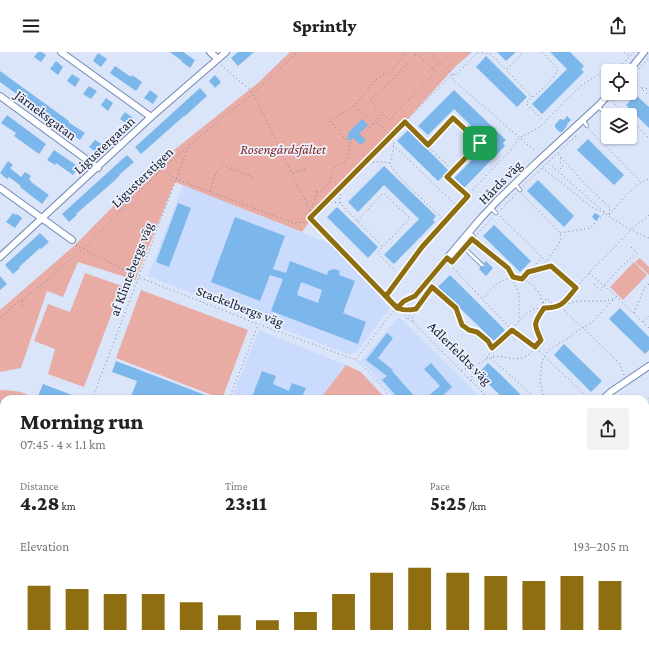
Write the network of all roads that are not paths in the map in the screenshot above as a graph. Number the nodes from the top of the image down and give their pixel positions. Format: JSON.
{"nodes":[{"id":1,"x":61,"y":52,"type":"edge"},
{"id":2,"x":210,"y":52,"type":"edge"},
{"id":3,"x":226,"y":52,"type":"edge"},
{"id":4,"x":644,"y":52,"type":"edge"},
{"id":5,"x":218,"y":59,"type":"junction"},
{"id":6,"x":635,"y":64,"type":"edge"},
{"id":7,"x":0,"y":96,"type":"edge"},
{"id":8,"x":606,"y":100,"type":"edge"},
{"id":9,"x":598,"y":106,"type":"junction"},
{"id":10,"x":601,"y":109,"type":"edge"},
{"id":11,"x":152,"y":118,"type":"junction"},
{"id":12,"x":98,"y":168,"type":"junction"},
{"id":13,"x":514,"y":184,"type":"junction"},
{"id":14,"x":0,"y":188,"type":"edge"},
{"id":15,"x":519,"y":190,"type":"road end"},
{"id":16,"x":491,"y":208,"type":"junction"},
{"id":17,"x":496,"y":213,"type":"road end"},
{"id":18,"x":43,"y":218,"type":"junction"},
{"id":19,"x":469,"y":232,"type":"junction"},
{"id":20,"x":473,"y":238,"type":"road end"},
{"id":21,"x":72,"y":240,"type":"road end"},
{"id":22,"x":459,"y":243,"type":"junction"},
{"id":23,"x":0,"y":257,"type":"edge"},
{"id":24,"x":482,"y":265,"type":"dead end"},
{"id":25,"x":426,"y":282,"type":"junction"},
{"id":26,"x":432,"y":287,"type":"road end"},
{"id":27,"x":415,"y":296,"type":"road end"},
{"id":28,"x":649,"y":366,"type":"edge"},
{"id":29,"x":607,"y":395,"type":"edge"}],
"edges":[{"from":1,"to":11,"type":"street"},
{"from":2,"to":5,"type":"street"},
{"from":3,"to":5,"type":"street","name":"Ligustergatan"},
{"from":4,"to":6,"type":"street"},
{"from":5,"to":11,"type":"street","name":"Ligustergatan"},
{"from":7,"to":12,"type":"street","name":"Järneksgatan"},
{"from":8,"to":9,"type":"street","name":"Hårds väg"},
{"from":9,"to":10,"type":"lane"},
{"from":9,"to":13,"type":"street","name":"Hårds väg"},
{"from":11,"to":12,"type":"street","name":"Ligustergatan"},
{"from":12,"to":18,"type":"street","name":"Ligustergatan"},
{"from":13,"to":15,"type":"lane"},
{"from":13,"to":16,"type":"street","name":"Hårds väg"},
{"from":14,"to":18,"type":"street"},
{"from":16,"to":17,"type":"lane"},
{"from":16,"to":19,"type":"street","name":"Hårds väg"},
{"from":18,"to":21,"type":"street"},
{"from":18,"to":23,"type":"street","name":"Ligustergatan"},
{"from":19,"to":20,"type":"lane"},
{"from":19,"to":22,"type":"street","name":"Hårds väg"},
{"from":22,"to":24,"type":"lane"},
{"from":22,"to":25,"type":"street","name":"Hårds väg"},
{"from":25,"to":26,"type":"lane"},
{"from":25,"to":27,"type":"street","name":"Hårds väg"},
{"from":28,"to":29,"type":"street"}]}
